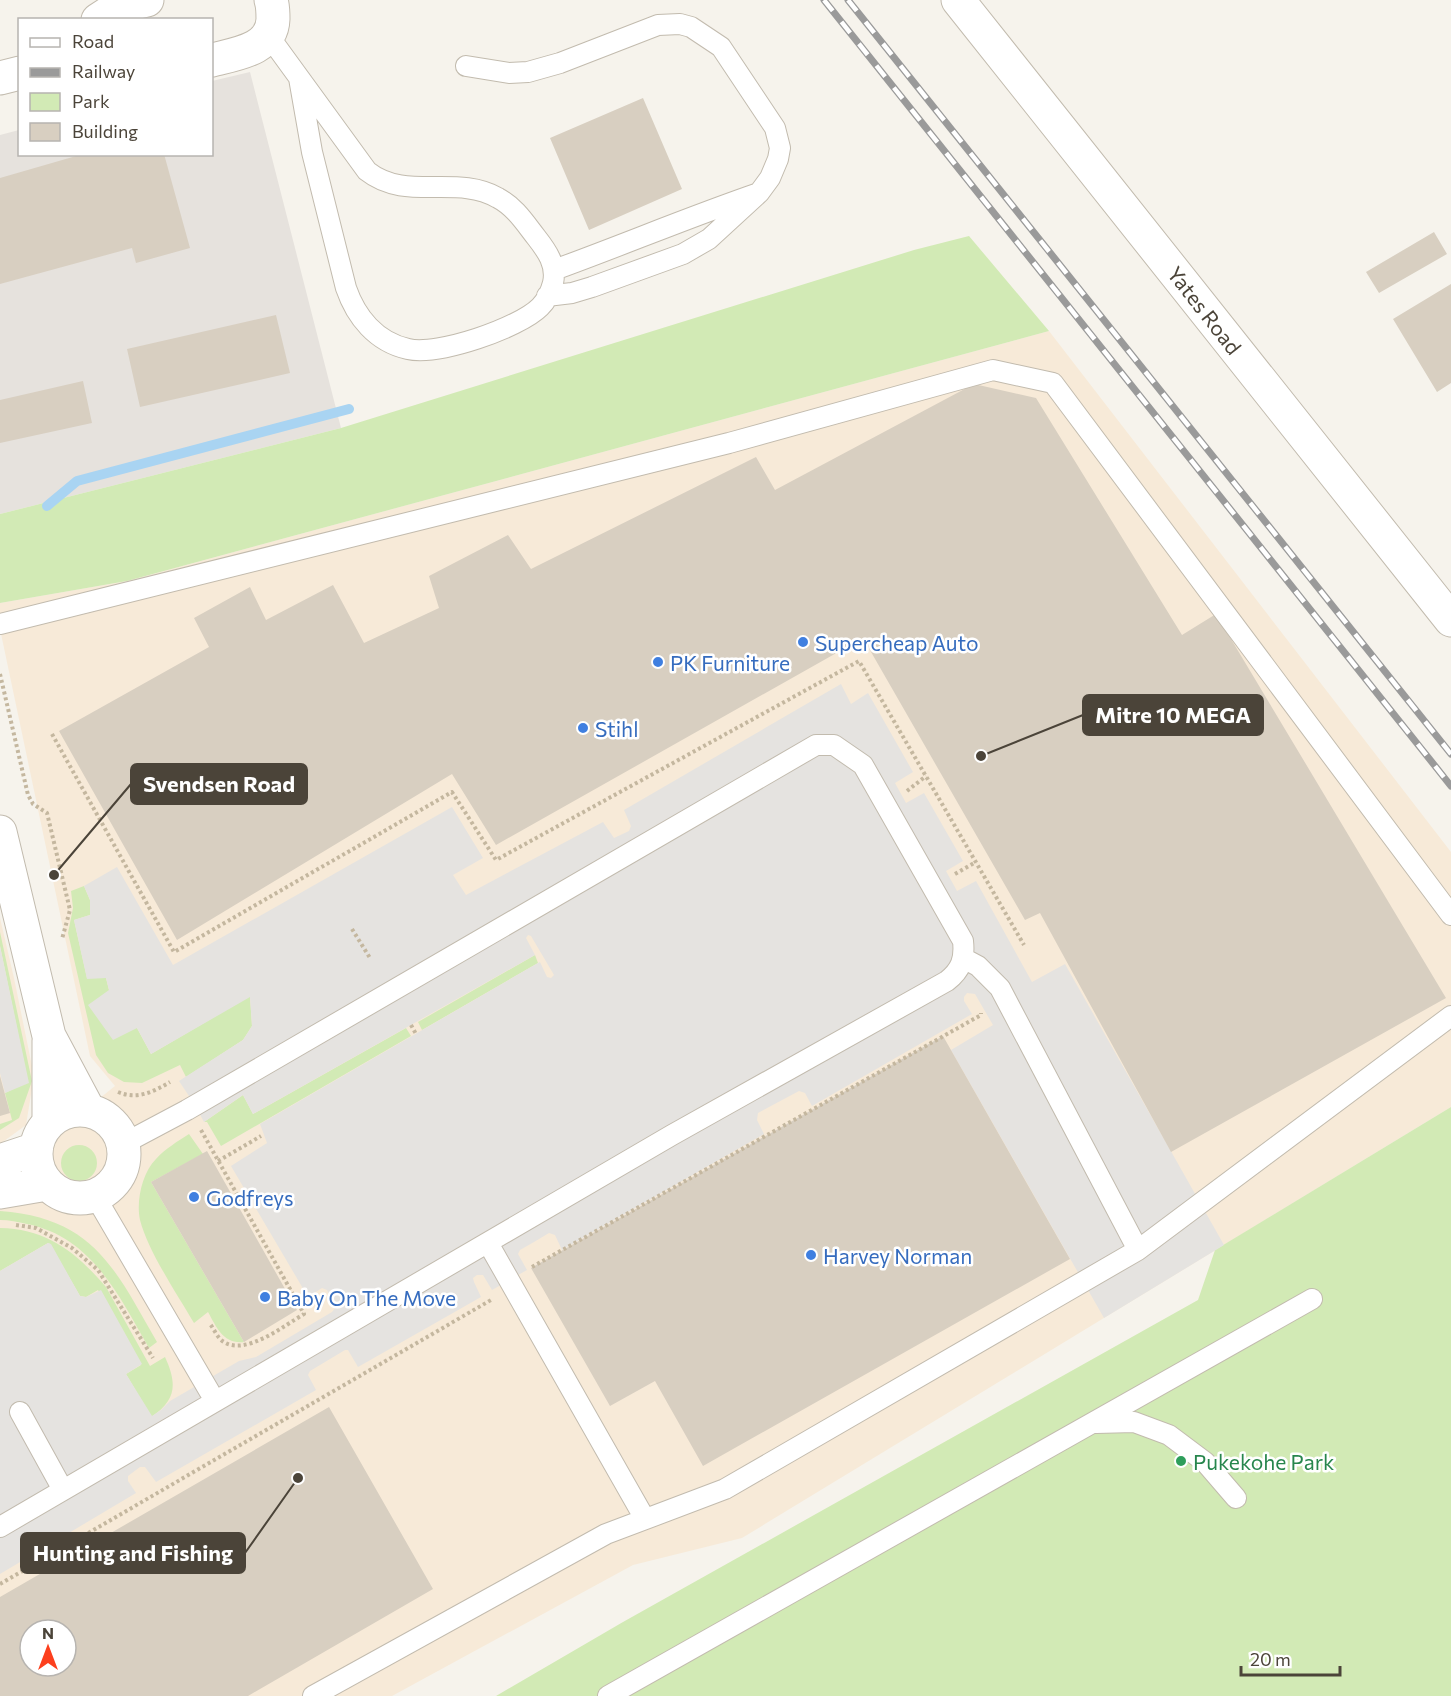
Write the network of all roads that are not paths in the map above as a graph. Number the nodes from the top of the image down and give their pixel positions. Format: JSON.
{"nodes":[{"id":1,"x":147,"y":0,"type":"edge"},
{"id":2,"x":271,"y":0,"type":"edge"},
{"id":3,"x":958,"y":0,"type":"edge"},
{"id":4,"x":101,"y":18,"type":"edge"},
{"id":5,"x":268,"y":35,"type":"junction"},
{"id":6,"x":213,"y":60,"type":"edge"},
{"id":7,"x":466,"y":66,"type":"dead end"},
{"id":8,"x":18,"y":74,"type":"edge"},
{"id":9,"x":0,"y":78,"type":"edge"},
{"id":10,"x":299,"y":78,"type":"junction"},
{"id":11,"x":759,"y":193,"type":"junction"},
{"id":12,"x":554,"y":270,"type":"junction"},
{"id":13,"x":548,"y":296,"type":"junction"},
{"id":14,"x":1451,"y":620,"type":"edge"},
{"id":15,"x":0,"y":624,"type":"edge"},
{"id":16,"x":0,"y":832,"type":"edge"},
{"id":17,"x":1451,"y":915,"type":"edge"},
{"id":18,"x":963,"y":958,"type":"junction"},
{"id":19,"x":1451,"y":1016,"type":"edge"},
{"id":20,"x":49,"y":1036,"type":"junction"},
{"id":21,"x":100,"y":1100,"type":"junction"},
{"id":22,"x":43,"y":1136,"type":"junction"},
{"id":23,"x":123,"y":1144,"type":"junction"},
{"id":24,"x":0,"y":1161,"type":"edge"},
{"id":25,"x":47,"y":1184,"type":"junction"},
{"id":26,"x":0,"y":1192,"type":"edge"},
{"id":27,"x":95,"y":1196,"type":"junction"},
{"id":28,"x":488,"y":1243,"type":"junction"},
{"id":29,"x":1138,"y":1250,"type":"junction"},
{"id":30,"x":1312,"y":1299,"type":"dead end"},
{"id":31,"x":215,"y":1401,"type":"junction"},
{"id":32,"x":20,"y":1412,"type":"dead end"},
{"id":33,"x":1093,"y":1423,"type":"junction"},
{"id":34,"x":63,"y":1490,"type":"junction"},
{"id":35,"x":1236,"y":1498,"type":"dead end"},
{"id":36,"x":645,"y":1519,"type":"junction"},
{"id":37,"x":0,"y":1527,"type":"edge"},
{"id":38,"x":313,"y":1696,"type":"edge"},
{"id":39,"x":609,"y":1696,"type":"edge"}],
"edges":[{"from":1,"to":4,"type":"street"},
{"from":2,"to":5,"type":"street"},
{"from":3,"to":14,"type":"street","name":"Yates Road"},
{"from":5,"to":6,"type":"street"},
{"from":5,"to":10,"type":"lane"},
{"from":7,"to":11,"type":"lane"},
{"from":8,"to":9,"type":"street"},
{"from":10,"to":12,"type":"lane"},
{"from":10,"to":13,"type":"lane"},
{"from":11,"to":12,"type":"lane"},
{"from":11,"to":13,"type":"lane"},
{"from":12,"to":13,"type":"lane"},
{"from":15,"to":17,"type":"lane"},
{"from":16,"to":20,"type":"street"},
{"from":18,"to":23,"type":"lane"},
{"from":18,"to":28,"type":"lane"},
{"from":18,"to":29,"type":"lane"},
{"from":19,"to":29,"type":"lane"},
{"from":20,"to":21,"type":"street"},
{"from":20,"to":22,"type":"street"},
{"from":21,"to":22,"type":"street"},
{"from":21,"to":23,"type":"street"},
{"from":22,"to":24,"type":"street"},
{"from":22,"to":25,"type":"street"},
{"from":23,"to":27,"type":"street"},
{"from":25,"to":26,"type":"street"},
{"from":25,"to":27,"type":"street"},
{"from":27,"to":31,"type":"lane"},
{"from":28,"to":31,"type":"lane"},
{"from":28,"to":36,"type":"lane"},
{"from":29,"to":36,"type":"lane"},
{"from":30,"to":33,"type":"lane"},
{"from":31,"to":34,"type":"lane"},
{"from":32,"to":34,"type":"lane"},
{"from":33,"to":35,"type":"lane"},
{"from":33,"to":39,"type":"lane"},
{"from":34,"to":37,"type":"lane"},
{"from":36,"to":38,"type":"lane"}]}
